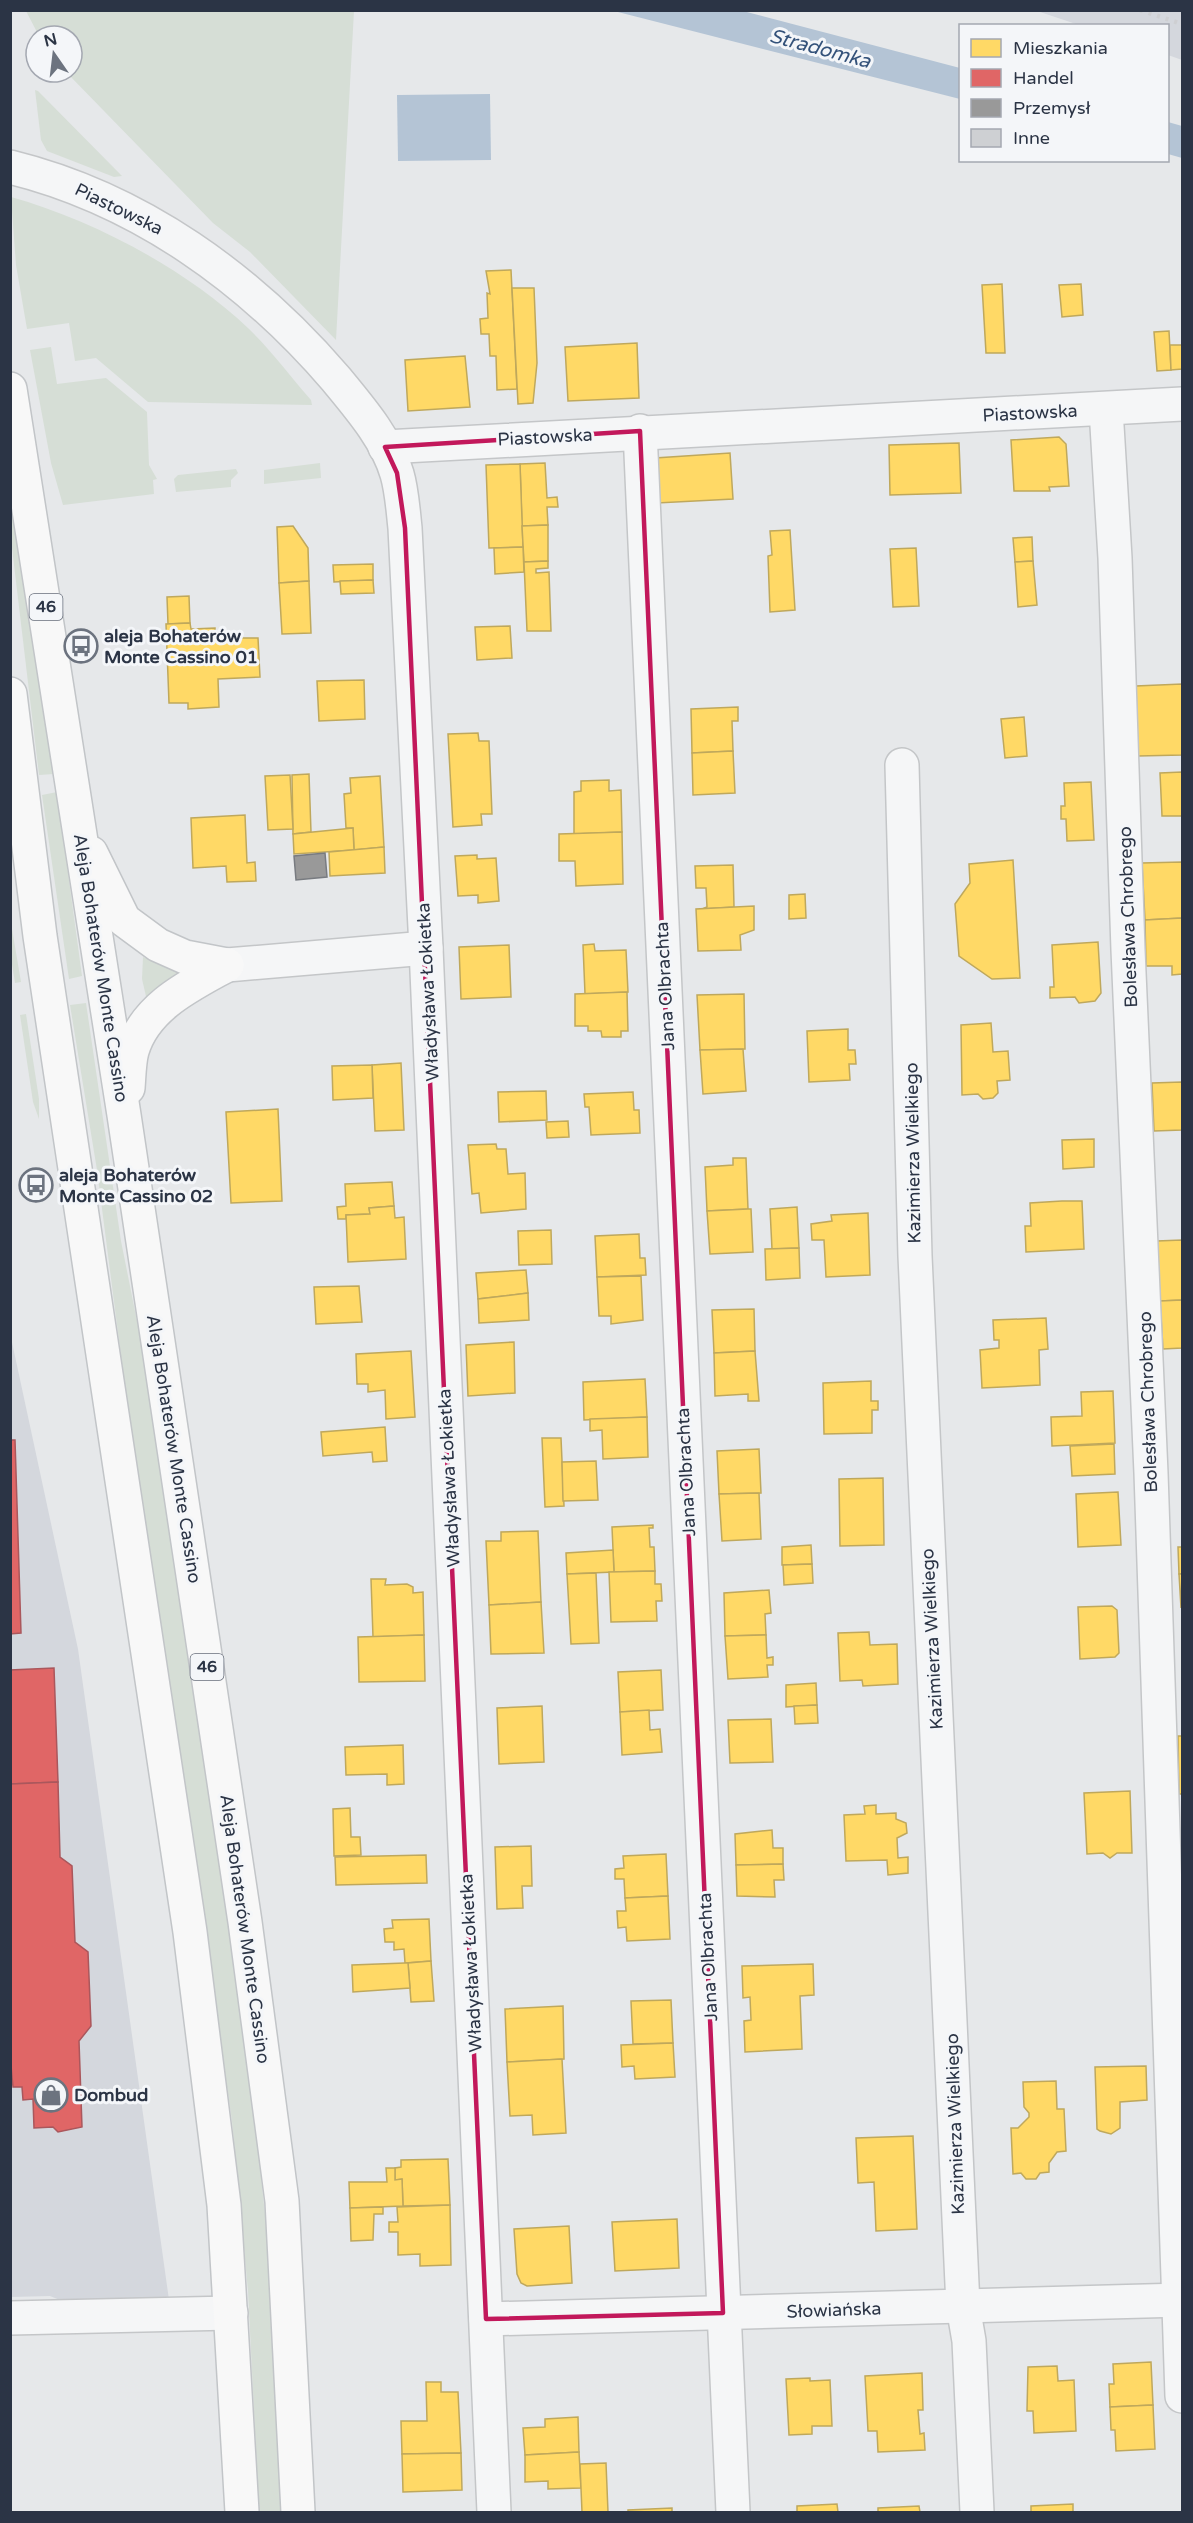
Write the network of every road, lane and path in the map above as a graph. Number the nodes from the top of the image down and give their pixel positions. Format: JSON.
{"nodes":[{"id":1,"x":10,"y":167,"type":"edge"},
{"id":2,"x":10,"y":389,"type":"edge"},
{"id":3,"x":1182,"y":404,"type":"edge"},
{"id":4,"x":1106,"y":409,"type":"junction"},
{"id":5,"x":640,"y":431,"type":"junction"},
{"id":6,"x":385,"y":447,"type":"junction"},
{"id":7,"x":10,"y":694,"type":"edge"},
{"id":8,"x":902,"y":765,"type":"dead end"},
{"id":9,"x":77,"y":825,"type":"junction"},
{"id":10,"x":10,"y":879,"type":"edge"},
{"id":11,"x":40,"y":936,"type":"junction"},
{"id":12,"x":426,"y":948,"type":"junction"},
{"id":13,"x":227,"y":965,"type":"junction"},
{"id":14,"x":124,"y":1115,"type":"junction"},
{"id":15,"x":1180,"y":2300,"type":"edge"},
{"id":16,"x":963,"y":2306,"type":"junction"},
{"id":17,"x":231,"y":2313,"type":"junction"},
{"id":18,"x":723,"y":2313,"type":"junction"},
{"id":19,"x":10,"y":2318,"type":"edge"},
{"id":20,"x":486,"y":2319,"type":"junction"},
{"id":21,"x":1182,"y":2396,"type":"edge"},
{"id":22,"x":242,"y":2512,"type":"edge"},
{"id":23,"x":298,"y":2512,"type":"edge"},
{"id":24,"x":494,"y":2512,"type":"edge"},
{"id":25,"x":733,"y":2512,"type":"edge"},
{"id":26,"x":977,"y":2512,"type":"edge"}],
"edges":[{"from":1,"to":6,"type":"street","name":"Piastowska"},
{"from":2,"to":9,"type":"main road","name":"Aleja Bohaterów Monte Cassino","number":"46"},
{"from":3,"to":4,"type":"street","name":"Piastowska"},
{"from":4,"to":5,"type":"street","name":"Piastowska"},
{"from":4,"to":15,"type":"street","name":"Bolesława Chrobrego"},
{"from":5,"to":6,"type":"street","name":"Piastowska"},
{"from":5,"to":18,"type":"street","name":"Jana Olbrachta"},
{"from":6,"to":12,"type":"street","name":"Władysława Łokietka"},
{"from":7,"to":11,"type":"main road"},
{"from":8,"to":16,"type":"street","name":"Kazimierza Wielkiego"},
{"from":9,"to":13,"type":"main road"},
{"from":9,"to":14,"type":"main road","name":"Aleja Bohaterów Monte Cassino","number":"46"},
{"from":10,"to":11,"type":"main road"},
{"from":11,"to":17,"type":"main road"},
{"from":12,"to":13,"type":"street"},
{"from":12,"to":20,"type":"street","name":"Władysława Łokietka"},
{"from":13,"to":14,"type":"main road"},
{"from":14,"to":23,"type":"main road","name":"Aleja Bohaterów Monte Cassino","number":"46"},
{"from":15,"to":16,"type":"street","name":"Słowiańska"},
{"from":15,"to":21,"type":"street","name":"Bolesława Chrobrego"},
{"from":16,"to":18,"type":"street","name":"Słowiańska"},
{"from":16,"to":26,"type":"street","name":"Kazimierza Wielkiego"},
{"from":17,"to":19,"type":"street"},
{"from":17,"to":22,"type":"main road"},
{"from":18,"to":20,"type":"street","name":"Słowiańska"},
{"from":18,"to":25,"type":"street","name":"Jana Olbrachta"},
{"from":20,"to":24,"type":"street","name":"Władysława Łokietka"}]}
